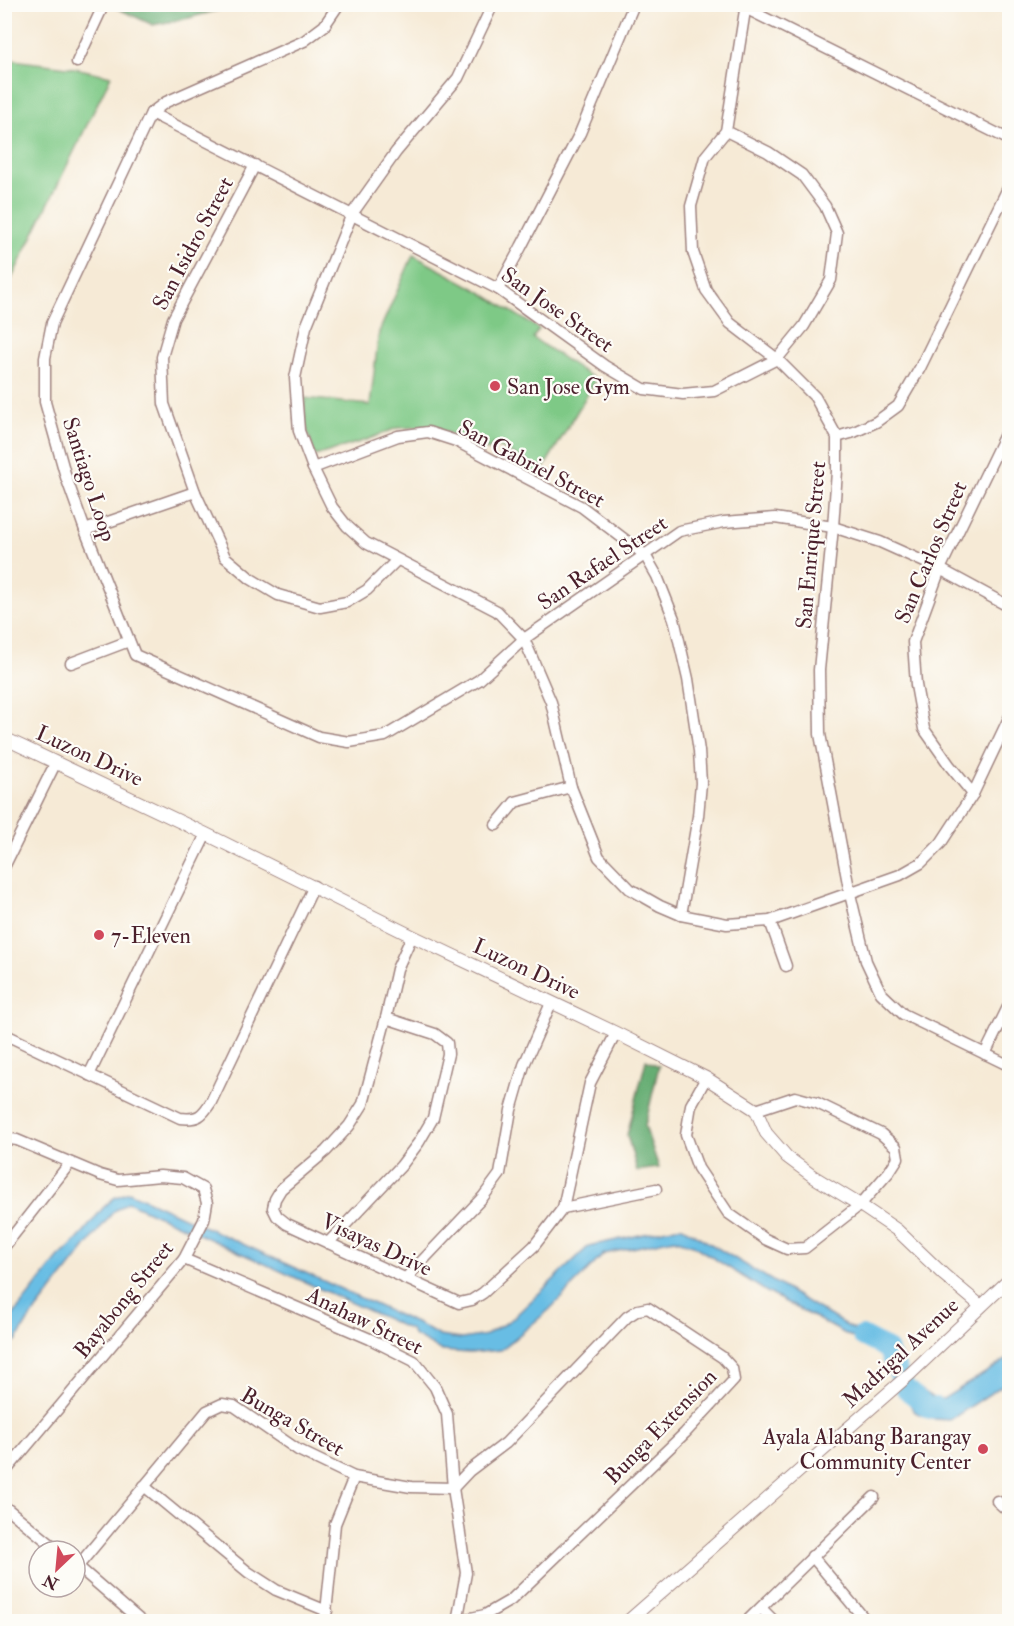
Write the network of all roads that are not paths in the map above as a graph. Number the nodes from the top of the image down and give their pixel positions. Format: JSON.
{"nodes":[{"id":1,"x":5,"y":4,"type":"edge"},
{"id":2,"x":104,"y":4,"type":"edge"},
{"id":3,"x":339,"y":4,"type":"edge"},
{"id":4,"x":494,"y":4,"type":"edge"},
{"id":5,"x":634,"y":4,"type":"edge"},
{"id":6,"x":743,"y":5,"type":"edge"},
{"id":7,"x":4,"y":13,"type":"edge"},
{"id":8,"x":77,"y":62,"type":"dead end"},
{"id":9,"x":151,"y":113,"type":"junction"},
{"id":10,"x":726,"y":131,"type":"junction"},
{"id":11,"x":1010,"y":140,"type":"edge"},
{"id":12,"x":255,"y":165,"type":"junction"},
{"id":13,"x":1010,"y":184,"type":"edge"},
{"id":14,"x":352,"y":214,"type":"junction"},
{"id":15,"x":498,"y":289,"type":"junction"},
{"id":16,"x":777,"y":359,"type":"junction"},
{"id":17,"x":1010,"y":424,"type":"edge"},
{"id":18,"x":837,"y":437,"type":"junction"},
{"id":19,"x":313,"y":468,"type":"junction"},
{"id":20,"x":195,"y":492,"type":"junction"},
{"id":21,"x":833,"y":527,"type":"junction"},
{"id":22,"x":85,"y":530,"type":"junction"},
{"id":23,"x":645,"y":555,"type":"junction"},
{"id":24,"x":397,"y":560,"type":"junction"},
{"id":25,"x":940,"y":569,"type":"junction"},
{"id":26,"x":1010,"y":607,"type":"edge"},
{"id":27,"x":524,"y":639,"type":"junction"},
{"id":28,"x":129,"y":641,"type":"junction"},
{"id":29,"x":71,"y":663,"type":"dead end"},
{"id":30,"x":1010,"y":716,"type":"edge"},
{"id":31,"x":4,"y":738,"type":"edge"},
{"id":32,"x":56,"y":762,"type":"junction"},
{"id":33,"x":571,"y":787,"type":"junction"},
{"id":34,"x":973,"y":794,"type":"junction"},
{"id":35,"x":496,"y":825,"type":"dead end"},
{"id":36,"x":206,"y":834,"type":"junction"},
{"id":37,"x":4,"y":867,"type":"edge"},
{"id":38,"x":314,"y":886,"type":"junction"},
{"id":39,"x":850,"y":894,"type":"junction"},
{"id":40,"x":681,"y":915,"type":"junction"},
{"id":41,"x":770,"y":921,"type":"junction"},
{"id":42,"x":412,"y":936,"type":"junction"},
{"id":43,"x":786,"y":966,"type":"dead end"},
{"id":44,"x":551,"y":1003,"type":"junction"},
{"id":45,"x":1010,"y":1003,"type":"edge"},
{"id":46,"x":386,"y":1018,"type":"junction"},
{"id":47,"x":616,"y":1033,"type":"junction"},
{"id":48,"x":4,"y":1034,"type":"edge"},
{"id":49,"x":985,"y":1054,"type":"junction"},
{"id":50,"x":1010,"y":1066,"type":"edge"},
{"id":51,"x":88,"y":1075,"type":"junction"},
{"id":52,"x":705,"y":1078,"type":"junction"},
{"id":53,"x":756,"y":1110,"type":"junction"},
{"id":54,"x":4,"y":1138,"type":"edge"},
{"id":55,"x":70,"y":1163,"type":"junction"},
{"id":56,"x":656,"y":1189,"type":"dead end"},
{"id":57,"x":860,"y":1205,"type":"junction"},
{"id":58,"x":563,"y":1208,"type":"junction"},
{"id":59,"x":328,"y":1243,"type":"junction"},
{"id":60,"x":4,"y":1247,"type":"edge"},
{"id":61,"x":184,"y":1259,"type":"junction"},
{"id":62,"x":405,"y":1279,"type":"junction"},
{"id":63,"x":1010,"y":1279,"type":"edge"},
{"id":64,"x":981,"y":1306,"type":"junction"},
{"id":65,"x":4,"y":1473,"type":"edge"},
{"id":66,"x":354,"y":1477,"type":"junction"},
{"id":67,"x":144,"y":1486,"type":"junction"},
{"id":68,"x":453,"y":1488,"type":"junction"},
{"id":69,"x":874,"y":1497,"type":"dead end"},
{"id":70,"x":997,"y":1501,"type":"dead end"},
{"id":71,"x":4,"y":1506,"type":"edge"},
{"id":72,"x":1010,"y":1513,"type":"edge"},
{"id":73,"x":44,"y":1539,"type":"edge"},
{"id":74,"x":87,"y":1552,"type":"edge"},
{"id":75,"x":812,"y":1556,"type":"junction"},
{"id":76,"x":87,"y":1574,"type":"edge"},
{"id":77,"x":761,"y":1608,"type":"junction"},
{"id":78,"x":326,"y":1616,"type":"edge"},
{"id":79,"x":457,"y":1621,"type":"edge"},
{"id":80,"x":142,"y":1622,"type":"edge"},
{"id":81,"x":627,"y":1622,"type":"edge"},
{"id":82,"x":746,"y":1622,"type":"edge"},
{"id":83,"x":775,"y":1622,"type":"edge"},
{"id":84,"x":867,"y":1622,"type":"edge"}],
"edges":[{"from":1,"to":7,"type":"street"},
{"from":2,"to":8,"type":"street"},
{"from":3,"to":9,"type":"street"},
{"from":4,"to":14,"type":"street"},
{"from":5,"to":15,"type":"street"},
{"from":6,"to":10,"type":"street"},
{"from":6,"to":11,"type":"street"},
{"from":9,"to":12,"type":"street","name":"San Jose Street"},
{"from":9,"to":22,"type":"street","name":"Santiago Loop"},
{"from":10,"to":16,"type":"street","name":"San Enrique Street"},
{"from":10,"to":16,"type":"street","name":"San Jose Street"},
{"from":12,"to":14,"type":"street","name":"San Jose Street"},
{"from":12,"to":20,"type":"street","name":"San Isidro Street"},
{"from":13,"to":18,"type":"street"},
{"from":14,"to":15,"type":"street","name":"San Jose Street"},
{"from":14,"to":19,"type":"street"},
{"from":15,"to":16,"type":"street","name":"San Jose Street"},
{"from":16,"to":18,"type":"street","name":"San Enrique Street"},
{"from":17,"to":25,"type":"street","name":"San Carlos Street"},
{"from":18,"to":21,"type":"street","name":"San Enrique Street"},
{"from":19,"to":23,"type":"street","name":"San Gabriel Street"},
{"from":19,"to":24,"type":"street"},
{"from":20,"to":22,"type":"street"},
{"from":20,"to":24,"type":"street","name":"San Isidro Street"},
{"from":21,"to":23,"type":"street","name":"San Rafael Street"},
{"from":21,"to":25,"type":"street","name":"San Rafael Street"},
{"from":21,"to":39,"type":"street","name":"San Enrique Street"},
{"from":22,"to":28,"type":"street","name":"Santiago Loop"},
{"from":23,"to":27,"type":"street","name":"San Rafael Street"},
{"from":23,"to":40,"type":"street","name":"San Gabriel Street"},
{"from":24,"to":27,"type":"street"},
{"from":25,"to":26,"type":"street","name":"San Rafael Street"},
{"from":25,"to":34,"type":"street","name":"San Carlos Street"},
{"from":27,"to":28,"type":"street","name":"Santiago Loop"},
{"from":27,"to":33,"type":"street"},
{"from":28,"to":29,"type":"street"},
{"from":30,"to":34,"type":"street"},
{"from":31,"to":32,"type":"street","name":"Luzon Drive"},
{"from":32,"to":36,"type":"street","name":"Luzon Drive"},
{"from":32,"to":37,"type":"street"},
{"from":33,"to":35,"type":"street"},
{"from":33,"to":40,"type":"street"},
{"from":34,"to":39,"type":"street"},
{"from":36,"to":38,"type":"street","name":"Luzon Drive"},
{"from":36,"to":51,"type":"street"},
{"from":38,"to":42,"type":"street","name":"Luzon Drive"},
{"from":38,"to":51,"type":"street"},
{"from":39,"to":41,"type":"street"},
{"from":39,"to":49,"type":"street","name":"San Enrique Street"},
{"from":40,"to":41,"type":"street"},
{"from":41,"to":43,"type":"street"},
{"from":42,"to":44,"type":"street","name":"Luzon Drive"},
{"from":42,"to":46,"type":"street","name":"Visayas Drive"},
{"from":44,"to":47,"type":"street","name":"Luzon Drive"},
{"from":44,"to":62,"type":"street"},
{"from":45,"to":49,"type":"street"},
{"from":46,"to":59,"type":"street","name":"Visayas Drive"},
{"from":46,"to":59,"type":"street"},
{"from":47,"to":52,"type":"street","name":"Luzon Drive"},
{"from":47,"to":58,"type":"street","name":"Visayas Drive"},
{"from":48,"to":51,"type":"street"},
{"from":49,"to":50,"type":"street","name":"San Enrique Street"},
{"from":52,"to":53,"type":"street","name":"Luzon Drive"},
{"from":52,"to":57,"type":"street"},
{"from":53,"to":57,"type":"street"},
{"from":53,"to":57,"type":"street"},
{"from":54,"to":55,"type":"street","name":"Bayabong Street"},
{"from":55,"to":60,"type":"street"},
{"from":55,"to":61,"type":"street","name":"Bayabong Street"},
{"from":56,"to":58,"type":"street"},
{"from":57,"to":64,"type":"street"},
{"from":58,"to":62,"type":"street","name":"Visayas Drive"},
{"from":59,"to":62,"type":"street","name":"Visayas Drive"},
{"from":61,"to":65,"type":"street","name":"Bayabong Street"},
{"from":61,"to":68,"type":"street","name":"Anahaw Street"},
{"from":63,"to":64,"type":"street","name":"Madrigal Avenue"},
{"from":64,"to":81,"type":"street","name":"Madrigal Avenue"},
{"from":66,"to":67,"type":"street","name":"Bunga Street"},
{"from":66,"to":68,"type":"street","name":"Bunga Street"},
{"from":66,"to":78,"type":"street"},
{"from":67,"to":74,"type":"street","name":"Bunga Street"},
{"from":67,"to":78,"type":"street"},
{"from":68,"to":79,"type":"street","name":"Anahaw Street"},
{"from":68,"to":79,"type":"street","name":"Bunga Extension"},
{"from":69,"to":75,"type":"street"},
{"from":70,"to":72,"type":"street"},
{"from":71,"to":73,"type":"street"},
{"from":75,"to":77,"type":"street"},
{"from":75,"to":84,"type":"street"},
{"from":76,"to":80,"type":"street"},
{"from":77,"to":82,"type":"street"},
{"from":77,"to":83,"type":"street"}]}
